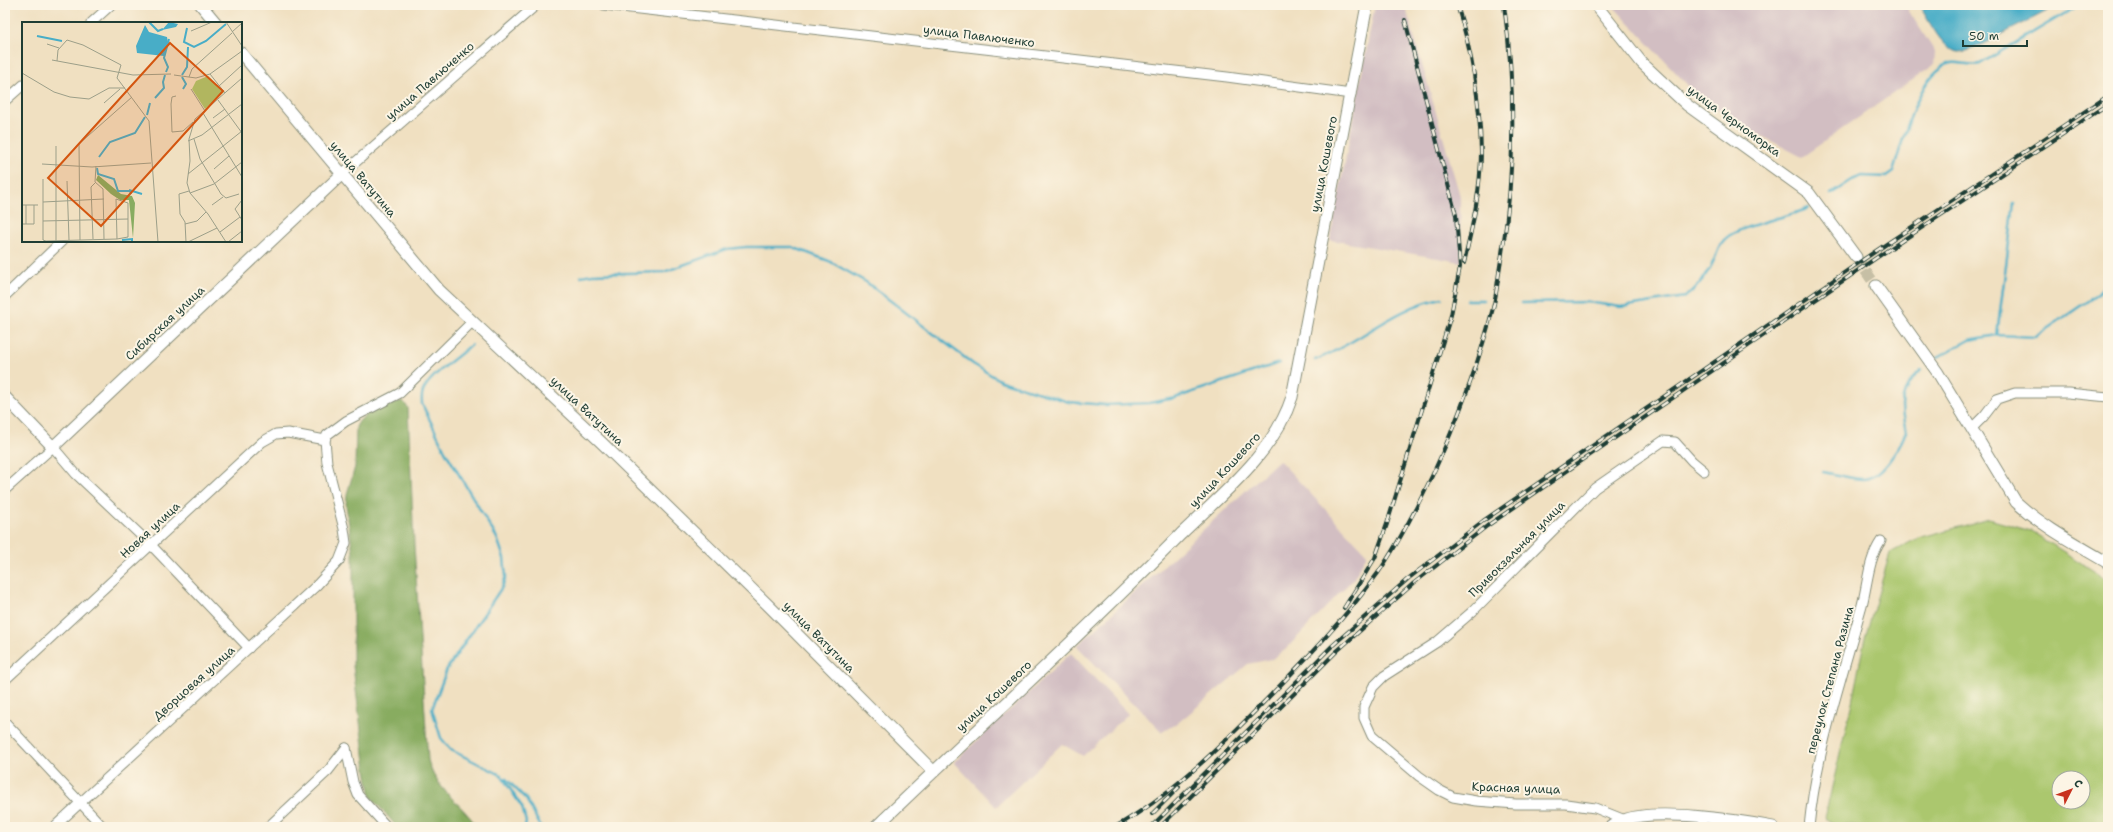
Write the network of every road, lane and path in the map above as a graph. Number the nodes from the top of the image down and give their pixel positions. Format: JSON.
{"nodes":[{"id":1,"x":111,"y":5,"type":"edge"},
{"id":2,"x":202,"y":5,"type":"edge"},
{"id":3,"x":604,"y":5,"type":"edge"},
{"id":4,"x":1367,"y":5,"type":"edge"},
{"id":5,"x":1596,"y":5,"type":"edge"},
{"id":6,"x":534,"y":6,"type":"edge"},
{"id":7,"x":92,"y":22,"type":"edge"},
{"id":8,"x":215,"y":22,"type":"edge"},
{"id":9,"x":242,"y":53,"type":"edge"},
{"id":10,"x":22,"y":86,"type":"edge"},
{"id":11,"x":1351,"y":94,"type":"junction"},
{"id":12,"x":5,"y":101,"type":"edge"},
{"id":13,"x":342,"y":174,"type":"junction"},
{"id":14,"x":61,"y":242,"type":"edge"},
{"id":15,"x":1856,"y":257,"type":"tunnel mouth"},
{"id":16,"x":1876,"y":286,"type":"tunnel mouth"},
{"id":17,"x":5,"y":296,"type":"edge"},
{"id":18,"x":473,"y":321,"type":"junction"},
{"id":19,"x":5,"y":397,"type":"edge"},
{"id":20,"x":2108,"y":397,"type":"edge"},
{"id":21,"x":1972,"y":428,"type":"junction"},
{"id":22,"x":325,"y":440,"type":"junction"},
{"id":23,"x":53,"y":447,"type":"junction"},
{"id":24,"x":1704,"y":471,"type":"dead end"},
{"id":25,"x":5,"y":490,"type":"edge"},
{"id":26,"x":1881,"y":541,"type":"dead end"},
{"id":27,"x":151,"y":545,"type":"junction"},
{"id":28,"x":2108,"y":563,"type":"edge"},
{"id":29,"x":249,"y":648,"type":"junction"},
{"id":30,"x":5,"y":680,"type":"edge"},
{"id":31,"x":1364,"y":718,"type":"joint"},
{"id":32,"x":5,"y":722,"type":"edge"},
{"id":33,"x":933,"y":771,"type":"junction"},
{"id":34,"x":80,"y":803,"type":"junction"},
{"id":35,"x":1625,"y":820,"type":"junction"},
{"id":36,"x":54,"y":827,"type":"edge"},
{"id":37,"x":103,"y":827,"type":"edge"},
{"id":38,"x":268,"y":827,"type":"edge"},
{"id":39,"x":387,"y":827,"type":"edge"},
{"id":40,"x":876,"y":827,"type":"edge"},
{"id":41,"x":1610,"y":827,"type":"edge"},
{"id":42,"x":1770,"y":827,"type":"edge"},
{"id":43,"x":1809,"y":827,"type":"edge"}],
"edges":[{"from":1,"to":7,"type":"street"},
{"from":2,"to":8,"type":"street"},
{"from":3,"to":11,"type":"street","name":"улица Павлюченко"},
{"from":4,"to":11,"type":"street","name":"улица Кошевого"},
{"from":5,"to":15,"type":"street","name":"улица Черноморка"},
{"from":6,"to":13,"type":"street","name":"улица Павлюченко"},
{"from":9,"to":13,"type":"street","name":"улица Ватутина"},
{"from":10,"to":12,"type":"street"},
{"from":11,"to":33,"type":"street","name":"улица Кошевого"},
{"from":13,"to":18,"type":"street","name":"улица Ватутина"},
{"from":13,"to":23,"type":"street","name":"Сибирская улица"},
{"from":14,"to":17,"type":"street"},
{"from":16,"to":21,"type":"street"},
{"from":18,"to":22,"type":"street"},
{"from":18,"to":33,"type":"street","name":"улица Ватутина"},
{"from":19,"to":23,"type":"street"},
{"from":20,"to":21,"type":"street"},
{"from":21,"to":28,"type":"street"},
{"from":22,"to":27,"type":"street","name":"Новая улица"},
{"from":22,"to":29,"type":"street","name":"Дворцовая улица"},
{"from":23,"to":25,"type":"street","name":"Сибирская улица"},
{"from":23,"to":27,"type":"street"},
{"from":24,"to":31,"type":"street","name":"Привокзальная улица"},
{"from":26,"to":43,"type":"street","name":"переулок Степана Разина"},
{"from":27,"to":29,"type":"street"},
{"from":27,"to":30,"type":"street","name":"Новая улица"},
{"from":29,"to":34,"type":"street","name":"Дворцовая улица"},
{"from":31,"to":35,"type":"street","name":"Красная улица"},
{"from":32,"to":34,"type":"street"},
{"from":33,"to":40,"type":"street","name":"улица Кошевого"},
{"from":34,"to":36,"type":"street","name":"Дворцовая улица"},
{"from":34,"to":37,"type":"street"},
{"from":35,"to":41,"type":"street","name":"Красная улица"},
{"from":35,"to":42,"type":"street","name":"Красная улица"},
{"from":38,"to":39,"type":"street"}]}
